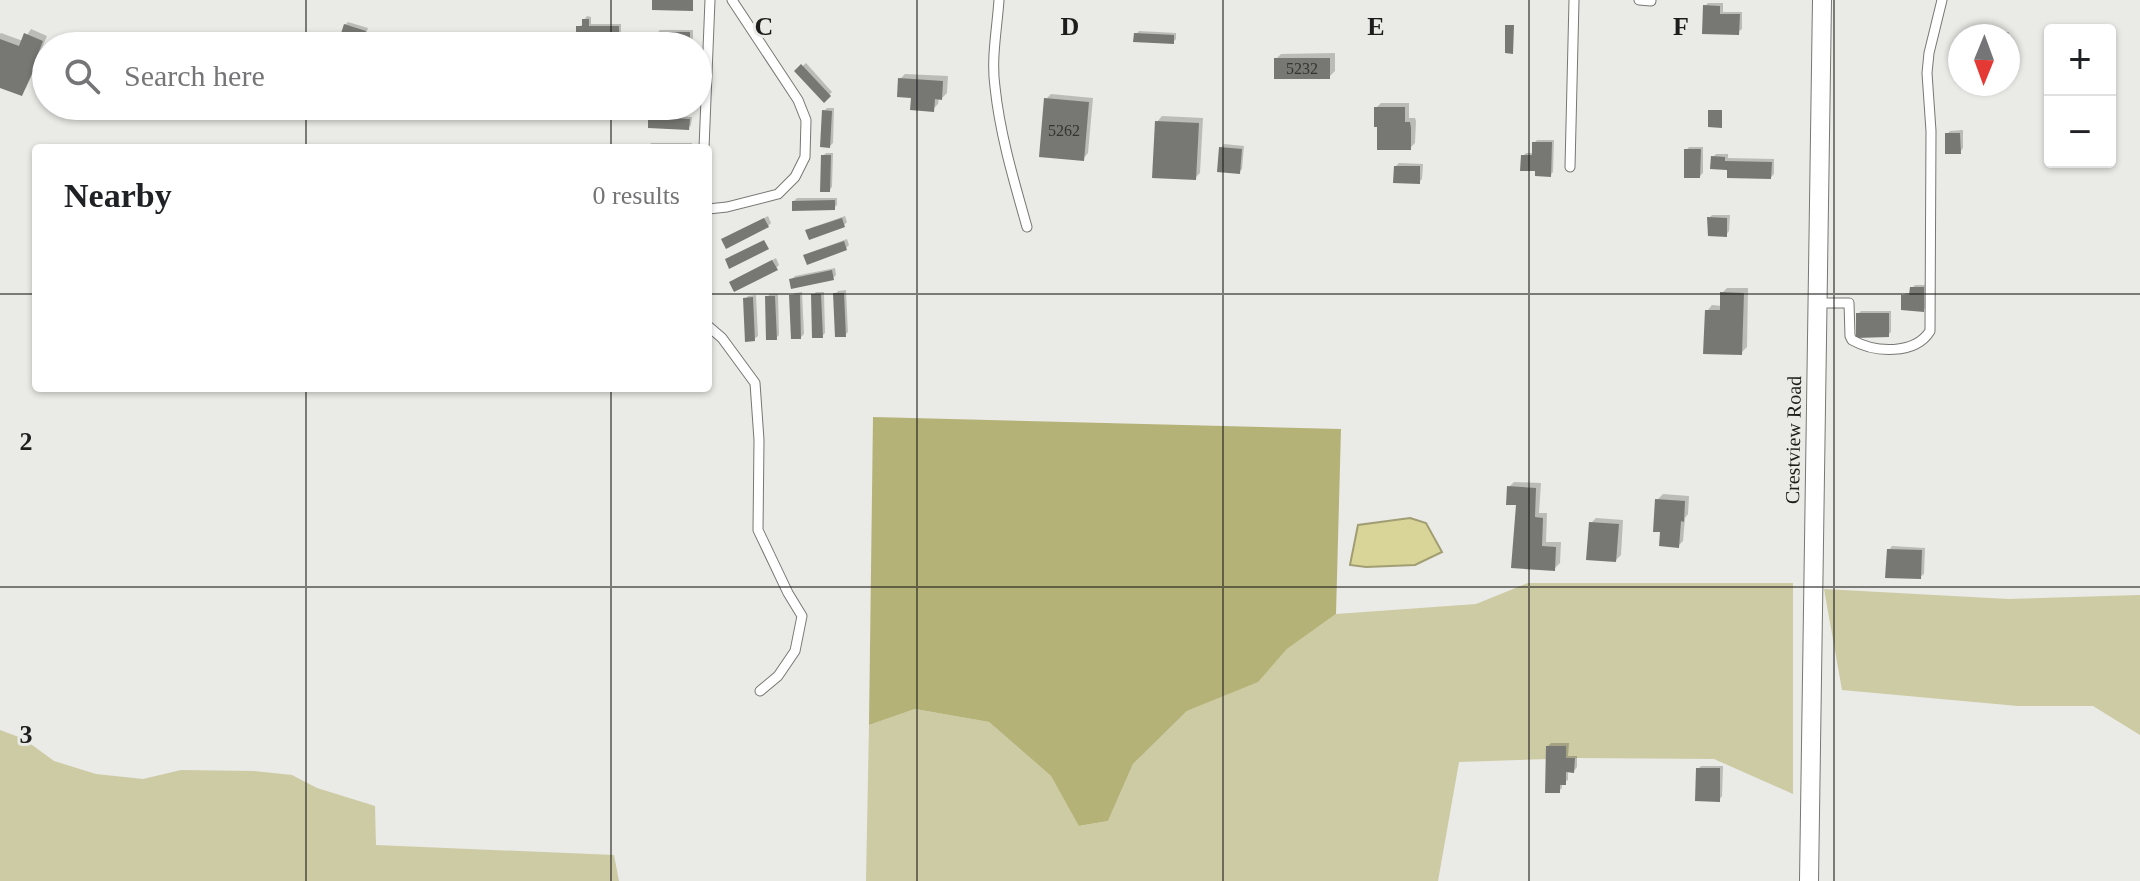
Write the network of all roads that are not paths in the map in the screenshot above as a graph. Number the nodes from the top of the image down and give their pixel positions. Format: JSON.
{"nodes":[{"id":1,"x":710,"y":0,"type":"edge"},
{"id":2,"x":732,"y":0,"type":"edge"},
{"id":3,"x":999,"y":0,"type":"edge"},
{"id":4,"x":1574,"y":0,"type":"edge"},
{"id":5,"x":1639,"y":0,"type":"edge"},
{"id":6,"x":1822,"y":0,"type":"edge"},
{"id":7,"x":1942,"y":0,"type":"edge"},
{"id":8,"x":1651,"y":1,"type":"edge"},
{"id":9,"x":709,"y":32,"type":"edge"},
{"id":10,"x":705,"y":120,"type":"edge"},
{"id":11,"x":704,"y":144,"type":"edge"},
{"id":12,"x":1570,"y":167,"type":"dead end"},
{"id":13,"x":712,"y":209,"type":"edge"},
{"id":14,"x":1027,"y":227,"type":"dead end"},
{"id":15,"x":1817,"y":303,"type":"junction"},
{"id":16,"x":712,"y":329,"type":"edge"},
{"id":17,"x":760,"y":691,"type":"dead end"},
{"id":18,"x":1809,"y":881,"type":"edge"}],
"edges":[{"from":1,"to":9,"type":"lane"},
{"from":2,"to":13,"type":"lane"},
{"from":3,"to":14,"type":"lane"},
{"from":4,"to":12,"type":"lane"},
{"from":5,"to":8,"type":"lane"},
{"from":6,"to":15,"type":"street","name":"Crestview Road"},
{"from":7,"to":15,"type":"lane"},
{"from":10,"to":11,"type":"lane"},
{"from":15,"to":18,"type":"street","name":"Crestview Road"},
{"from":16,"to":17,"type":"lane"}]}
